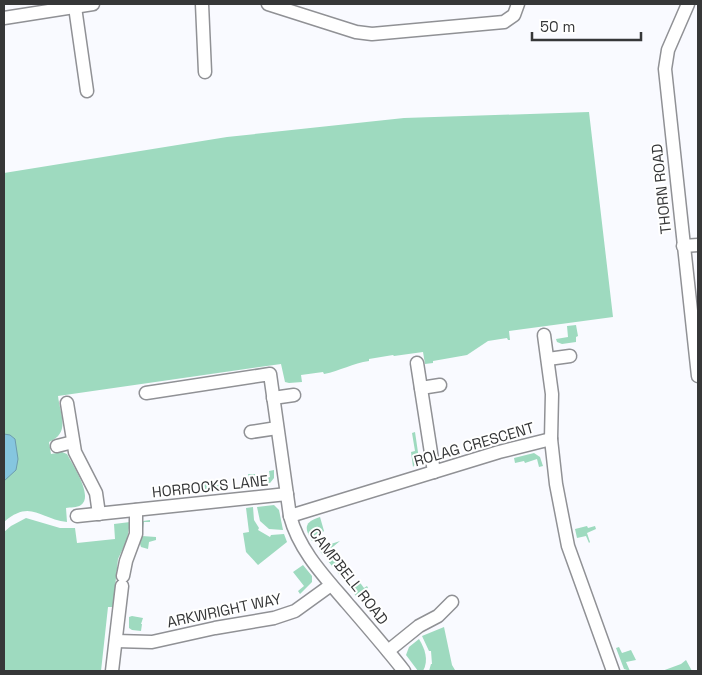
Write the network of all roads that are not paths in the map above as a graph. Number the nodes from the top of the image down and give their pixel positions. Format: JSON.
{"nodes":[{"id":1,"x":93,"y":4,"type":"edge"},
{"id":2,"x":202,"y":4,"type":"edge"},
{"id":3,"x":268,"y":4,"type":"edge"},
{"id":4,"x":518,"y":4,"type":"edge"},
{"id":5,"x":688,"y":4,"type":"edge"},
{"id":6,"x":76,"y":6,"type":"junction"},
{"id":7,"x":302,"y":9,"type":"edge"},
{"id":8,"x":4,"y":18,"type":"edge"},
{"id":9,"x":205,"y":72,"type":"dead end"},
{"id":10,"x":86,"y":90,"type":"dead end"},
{"id":11,"x":698,"y":245,"type":"edge"},
{"id":12,"x":683,"y":246,"type":"junction"},
{"id":13,"x":544,"y":335,"type":"dead end"},
{"id":14,"x":570,"y":356,"type":"dead end"},
{"id":15,"x":548,"y":359,"type":"junction"},
{"id":16,"x":417,"y":363,"type":"dead end"},
{"id":17,"x":698,"y":376,"type":"edge"},
{"id":18,"x":440,"y":385,"type":"dead end"},
{"id":19,"x":421,"y":388,"type":"junction"},
{"id":20,"x":146,"y":393,"type":"dead end"},
{"id":21,"x":294,"y":395,"type":"dead end"},
{"id":22,"x":273,"y":398,"type":"junction"},
{"id":23,"x":67,"y":404,"type":"dead end"},
{"id":24,"x":277,"y":428,"type":"junction"},
{"id":25,"x":251,"y":432,"type":"dead end"},
{"id":26,"x":551,"y":438,"type":"junction"},
{"id":27,"x":73,"y":442,"type":"junction"},
{"id":28,"x":57,"y":446,"type":"dead end"},
{"id":29,"x":434,"y":472,"type":"junction"},
{"id":30,"x":287,"y":494,"type":"junction"},
{"id":31,"x":136,"y":510,"type":"junction"},
{"id":32,"x":99,"y":514,"type":"junction"},
{"id":33,"x":77,"y":516,"type":"dead end"},
{"id":34,"x":290,"y":516,"type":"junction"},
{"id":35,"x":331,"y":585,"type":"junction"},
{"id":36,"x":452,"y":602,"type":"dead end"},
{"id":37,"x":116,"y":641,"type":"junction"},
{"id":38,"x":388,"y":651,"type":"junction"},
{"id":39,"x":112,"y":671,"type":"edge"},
{"id":40,"x":404,"y":671,"type":"edge"},
{"id":41,"x":613,"y":671,"type":"edge"}],
"edges":[{"from":1,"to":6,"type":"street"},
{"from":2,"to":9,"type":"street"},
{"from":3,"to":7,"type":"street"},
{"from":4,"to":7,"type":"street"},
{"from":5,"to":12,"type":"street","name":"THORN ROAD"},
{"from":6,"to":8,"type":"street"},
{"from":6,"to":10,"type":"street"},
{"from":11,"to":12,"type":"street"},
{"from":12,"to":17,"type":"street","name":"THORN ROAD"},
{"from":13,"to":15,"type":"street"},
{"from":14,"to":15,"type":"street"},
{"from":15,"to":26,"type":"street"},
{"from":16,"to":19,"type":"street"},
{"from":18,"to":19,"type":"street"},
{"from":19,"to":29,"type":"street"},
{"from":20,"to":22,"type":"street","name":"CAMPBELL ROAD"},
{"from":21,"to":22,"type":"street"},
{"from":22,"to":24,"type":"street","name":"CAMPBELL ROAD"},
{"from":23,"to":27,"type":"street"},
{"from":24,"to":25,"type":"street"},
{"from":24,"to":30,"type":"street","name":"CAMPBELL ROAD"},
{"from":26,"to":29,"type":"street","name":"ROLAG CRESCENT"},
{"from":26,"to":41,"type":"street","name":"ROLAG CRESCENT"},
{"from":27,"to":28,"type":"street"},
{"from":27,"to":32,"type":"street"},
{"from":29,"to":34,"type":"street","name":"ROLAG CRESCENT"},
{"from":30,"to":31,"type":"street","name":"HORROCKS LANE"},
{"from":30,"to":34,"type":"street","name":"CAMPBELL ROAD"},
{"from":31,"to":32,"type":"street","name":"HORROCKS LANE"},
{"from":31,"to":37,"type":"street","name":"HORROCKS LANE"},
{"from":32,"to":33,"type":"street","name":"HORROCKS LANE"},
{"from":34,"to":35,"type":"street","name":"CAMPBELL ROAD"},
{"from":35,"to":37,"type":"street","name":"ARKWRIGHT WAY"},
{"from":35,"to":38,"type":"street","name":"CAMPBELL ROAD"},
{"from":36,"to":38,"type":"street"},
{"from":37,"to":39,"type":"street"},
{"from":38,"to":40,"type":"street","name":"CAMPBELL ROAD"}]}
